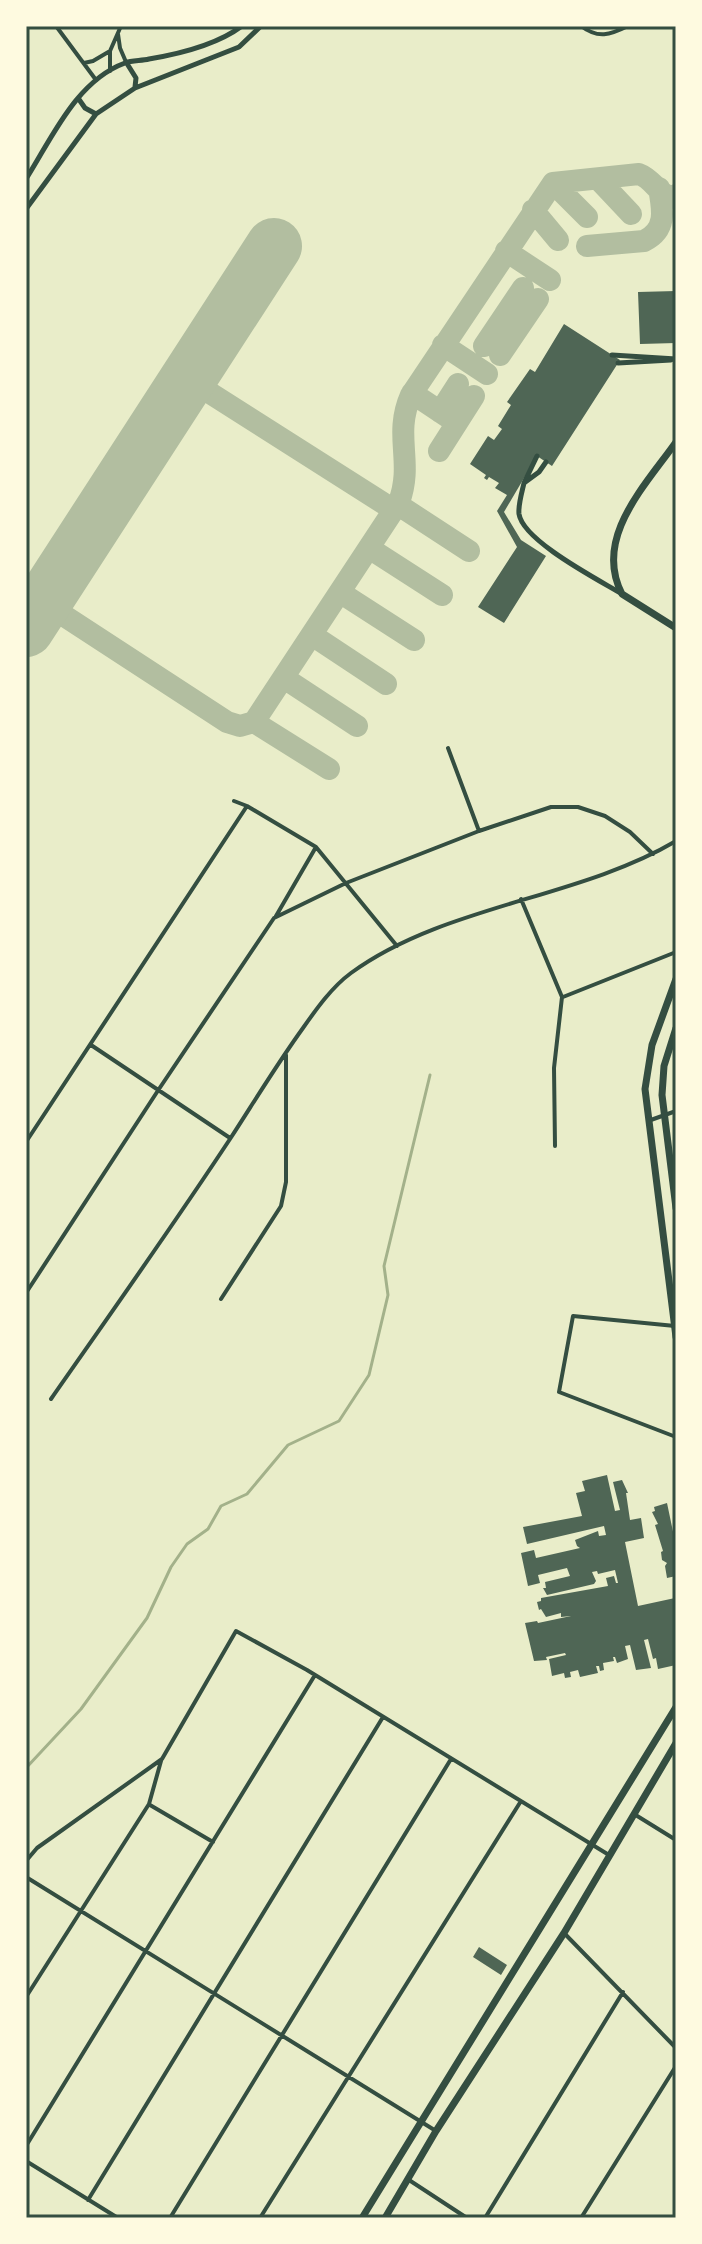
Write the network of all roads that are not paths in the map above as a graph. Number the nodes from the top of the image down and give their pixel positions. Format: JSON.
{"nodes":[{"id":1,"x":56,"y":26,"type":"edge"},
{"id":2,"x":242,"y":26,"type":"edge"},
{"id":3,"x":261,"y":26,"type":"edge"},
{"id":4,"x":581,"y":26,"type":"edge"},
{"id":5,"x":628,"y":26,"type":"edge"},
{"id":6,"x":120,"y":29,"type":"edge"},
{"id":7,"x":110,"y":51,"type":"junction"},
{"id":8,"x":126,"y":62,"type":"junction"},
{"id":9,"x":83,"y":63,"type":"junction"},
{"id":10,"x":110,"y":71,"type":"junction"},
{"id":11,"x":96,"y":80,"type":"junction"},
{"id":12,"x":135,"y":88,"type":"junction"},
{"id":13,"x":78,"y":97,"type":"junction"},
{"id":14,"x":96,"y":114,"type":"junction"},
{"id":15,"x":26,"y":179,"type":"edge"},
{"id":16,"x":26,"y":209,"type":"edge"},
{"id":17,"x":612,"y":355,"type":"dead end"},
{"id":18,"x":676,"y":359,"type":"edge"},
{"id":19,"x":618,"y":363,"type":"dead end"},
{"id":20,"x":676,"y":442,"type":"edge"},
{"id":21,"x":537,"y":456,"type":"dead end"},
{"id":22,"x":546,"y":462,"type":"dead end"},
{"id":23,"x":524,"y":483,"type":"junction"},
{"id":24,"x":622,"y":594,"type":"junction"},
{"id":25,"x":676,"y":628,"type":"edge"},
{"id":26,"x":448,"y":748,"type":"dead end"},
{"id":27,"x":234,"y":801,"type":"dead end"},
{"id":28,"x":247,"y":806,"type":"junction"},
{"id":29,"x":479,"y":831,"type":"junction"},
{"id":30,"x":676,"y":841,"type":"edge"},
{"id":31,"x":316,"y":847,"type":"junction"},
{"id":32,"x":653,"y":854,"type":"junction"},
{"id":33,"x":346,"y":883,"type":"junction"},
{"id":34,"x":521,"y":899,"type":"junction"},
{"id":35,"x":274,"y":918,"type":"junction"},
{"id":36,"x":397,"y":946,"type":"junction"},
{"id":37,"x":676,"y":952,"type":"edge"},
{"id":38,"x":676,"y":979,"type":"edge"},
{"id":39,"x":562,"y":997,"type":"junction"},
{"id":40,"x":676,"y":1028,"type":"edge"},
{"id":41,"x":91,"y":1045,"type":"junction"},
{"id":42,"x":286,"y":1052,"type":"junction"},
{"id":43,"x":159,"y":1089,"type":"junction"},
{"id":44,"x":676,"y":1111,"type":"edge"},
{"id":45,"x":664,"y":1115,"type":"junction"},
{"id":46,"x":648,"y":1122,"type":"junction"},
{"id":47,"x":230,"y":1138,"type":"junction"},
{"id":48,"x":26,"y":1142,"type":"edge"},
{"id":49,"x":555,"y":1146,"type":"dead end"},
{"id":50,"x":676,"y":1208,"type":"edge"},
{"id":51,"x":26,"y":1293,"type":"edge"},
{"id":52,"x":221,"y":1299,"type":"dead end"},
{"id":53,"x":675,"y":1326,"type":"edge"},
{"id":54,"x":676,"y":1337,"type":"edge"},
{"id":55,"x":51,"y":1399,"type":"dead end"},
{"id":56,"x":676,"y":1437,"type":"edge"},
{"id":57,"x":315,"y":1675,"type":"junction"},
{"id":58,"x":676,"y":1707,"type":"edge"},
{"id":59,"x":384,"y":1717,"type":"junction"},
{"id":60,"x":676,"y":1743,"type":"edge"},
{"id":61,"x":162,"y":1759,"type":"junction"},
{"id":62,"x":451,"y":1759,"type":"junction"},
{"id":63,"x":521,"y":1801,"type":"junction"},
{"id":64,"x":149,"y":1804,"type":"junction"},
{"id":65,"x":633,"y":1813,"type":"junction"},
{"id":66,"x":676,"y":1840,"type":"edge"},
{"id":67,"x":213,"y":1842,"type":"junction"},
{"id":68,"x":592,"y":1844,"type":"junction"},
{"id":69,"x":609,"y":1855,"type":"junction"},
{"id":70,"x":26,"y":1861,"type":"edge"},
{"id":71,"x":26,"y":1877,"type":"edge"},
{"id":72,"x":80,"y":1910,"type":"junction"},
{"id":73,"x":564,"y":1933,"type":"junction"},
{"id":74,"x":147,"y":1951,"type":"junction"},
{"id":75,"x":213,"y":1992,"type":"junction"},
{"id":76,"x":623,"y":1992,"type":"junction"},
{"id":77,"x":26,"y":1997,"type":"edge"},
{"id":78,"x":282,"y":2035,"type":"junction"},
{"id":79,"x":676,"y":2048,"type":"edge"},
{"id":80,"x":676,"y":2066,"type":"edge"},
{"id":81,"x":349,"y":2076,"type":"junction"},
{"id":82,"x":420,"y":2121,"type":"junction"},
{"id":83,"x":436,"y":2131,"type":"junction"},
{"id":84,"x":26,"y":2146,"type":"edge"},
{"id":85,"x":26,"y":2161,"type":"edge"},
{"id":86,"x":407,"y":2179,"type":"junction"},
{"id":87,"x":88,"y":2200,"type":"junction"},
{"id":88,"x":118,"y":2218,"type":"edge"},
{"id":89,"x":170,"y":2218,"type":"edge"},
{"id":90,"x":260,"y":2218,"type":"edge"},
{"id":91,"x":362,"y":2218,"type":"edge"},
{"id":92,"x":385,"y":2218,"type":"edge"},
{"id":93,"x":467,"y":2218,"type":"edge"},
{"id":94,"x":485,"y":2218,"type":"edge"},
{"id":95,"x":581,"y":2218,"type":"edge"}],
"edges":[{"from":1,"to":9,"type":"street"},
{"from":2,"to":8,"type":"street"},
{"from":3,"to":12,"type":"street"},
{"from":4,"to":5,"type":"street"},
{"from":6,"to":7,"type":"street"},
{"from":6,"to":8,"type":"street"},
{"from":7,"to":9,"type":"street"},
{"from":7,"to":10,"type":"street"},
{"from":8,"to":10,"type":"street"},
{"from":8,"to":12,"type":"street"},
{"from":9,"to":11,"type":"street"},
{"from":10,"to":11,"type":"street"},
{"from":11,"to":13,"type":"street"},
{"from":12,"to":14,"type":"street"},
{"from":13,"to":14,"type":"street"},
{"from":13,"to":15,"type":"street"},
{"from":14,"to":16,"type":"street"},
{"from":17,"to":18,"type":"street"},
{"from":18,"to":19,"type":"street"},
{"from":20,"to":24,"type":"main road"},
{"from":21,"to":23,"type":"street"},
{"from":22,"to":23,"type":"street"},
{"from":23,"to":24,"type":"street"},
{"from":24,"to":25,"type":"main road"},
{"from":26,"to":29,"type":"street"},
{"from":27,"to":28,"type":"street"},
{"from":28,"to":31,"type":"street"},
{"from":28,"to":41,"type":"street"},
{"from":29,"to":32,"type":"street"},
{"from":29,"to":33,"type":"street"},
{"from":30,"to":32,"type":"street"},
{"from":31,"to":33,"type":"street"},
{"from":31,"to":35,"type":"street"},
{"from":32,"to":34,"type":"street"},
{"from":33,"to":35,"type":"street"},
{"from":33,"to":36,"type":"street"},
{"from":34,"to":36,"type":"street"},
{"from":34,"to":39,"type":"street"},
{"from":35,"to":43,"type":"street"},
{"from":36,"to":42,"type":"street"},
{"from":37,"to":39,"type":"street"},
{"from":38,"to":46,"type":"main road"},
{"from":39,"to":49,"type":"street"},
{"from":40,"to":45,"type":"main road"},
{"from":41,"to":43,"type":"street"},
{"from":41,"to":48,"type":"street"},
{"from":42,"to":47,"type":"street"},
{"from":42,"to":52,"type":"street"},
{"from":43,"to":47,"type":"street"},
{"from":43,"to":51,"type":"street"},
{"from":44,"to":45,"type":"street"},
{"from":45,"to":46,"type":"street"},
{"from":45,"to":50,"type":"main road"},
{"from":46,"to":53,"type":"main road"},
{"from":47,"to":55,"type":"street"},
{"from":53,"to":54,"type":"main road"},
{"from":53,"to":56,"type":"street"},
{"from":57,"to":59,"type":"street"},
{"from":57,"to":61,"type":"street"},
{"from":57,"to":67,"type":"street"},
{"from":58,"to":68,"type":"main road"},
{"from":59,"to":62,"type":"street"},
{"from":59,"to":75,"type":"street"},
{"from":60,"to":65,"type":"main road"},
{"from":61,"to":64,"type":"street"},
{"from":61,"to":70,"type":"street"},
{"from":62,"to":63,"type":"street"},
{"from":62,"to":78,"type":"street"},
{"from":63,"to":68,"type":"street"},
{"from":63,"to":81,"type":"street"},
{"from":64,"to":67,"type":"street"},
{"from":64,"to":72,"type":"street"},
{"from":65,"to":66,"type":"street"},
{"from":65,"to":69,"type":"main road"},
{"from":67,"to":74,"type":"street"},
{"from":68,"to":69,"type":"street"},
{"from":68,"to":82,"type":"main road"},
{"from":69,"to":73,"type":"main road"},
{"from":71,"to":72,"type":"street"},
{"from":72,"to":74,"type":"street"},
{"from":72,"to":77,"type":"street"},
{"from":73,"to":76,"type":"street"},
{"from":73,"to":83,"type":"main road"},
{"from":74,"to":75,"type":"street"},
{"from":74,"to":84,"type":"street"},
{"from":75,"to":78,"type":"street"},
{"from":75,"to":87,"type":"street"},
{"from":76,"to":79,"type":"street"},
{"from":76,"to":94,"type":"street"},
{"from":78,"to":81,"type":"street"},
{"from":78,"to":89,"type":"street"},
{"from":80,"to":95,"type":"street"},
{"from":81,"to":82,"type":"street"},
{"from":81,"to":90,"type":"street"},
{"from":82,"to":83,"type":"street"},
{"from":82,"to":91,"type":"main road"},
{"from":83,"to":86,"type":"main road"},
{"from":85,"to":87,"type":"street"},
{"from":86,"to":92,"type":"main road"},
{"from":86,"to":93,"type":"street"},
{"from":87,"to":88,"type":"street"}]}
